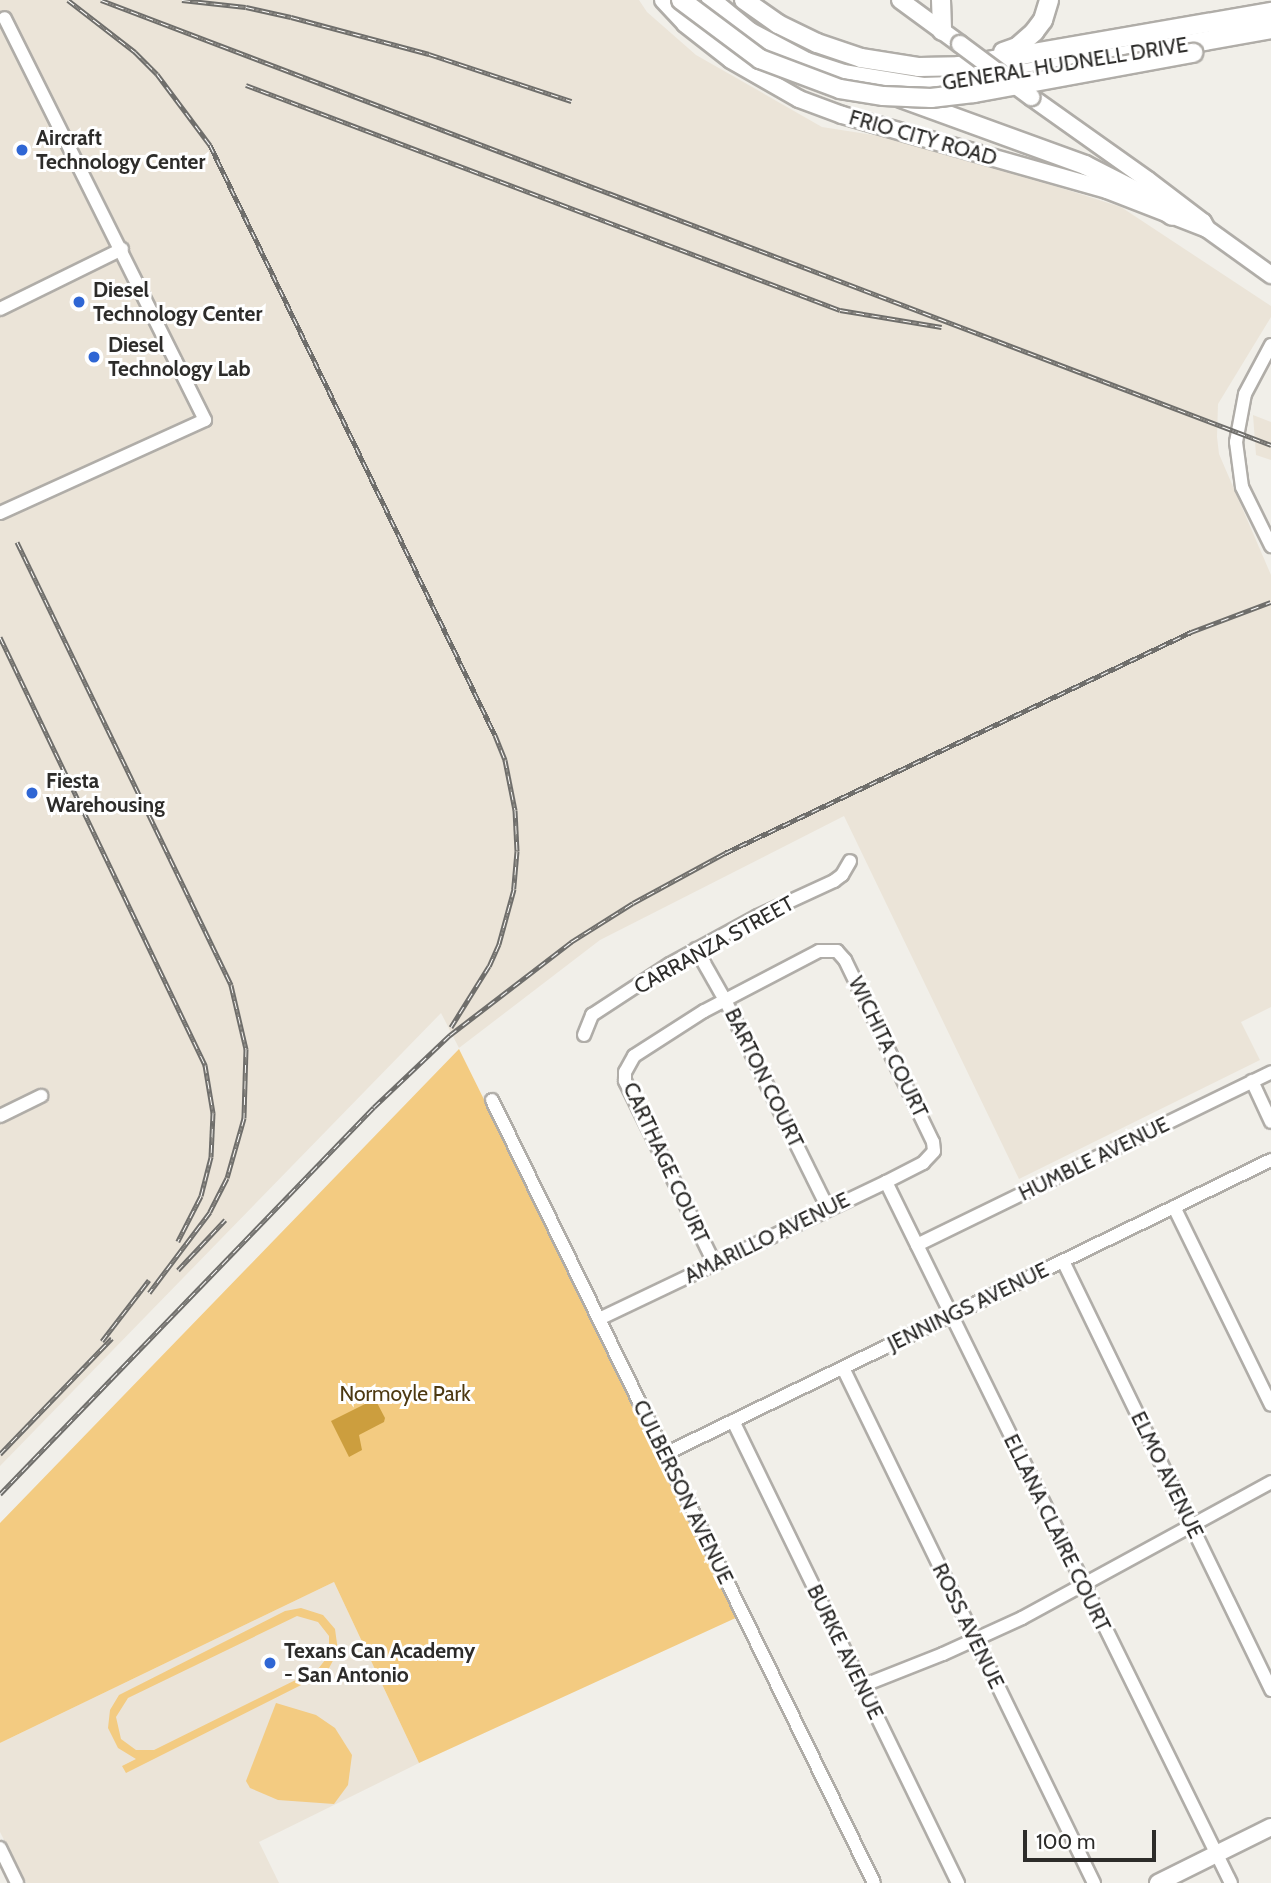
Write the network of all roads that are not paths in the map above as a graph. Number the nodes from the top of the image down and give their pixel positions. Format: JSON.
{"nodes":[{"id":1,"x":663,"y":0,"type":"edge"},
{"id":2,"x":681,"y":0,"type":"edge"},
{"id":3,"x":711,"y":0,"type":"edge"},
{"id":4,"x":744,"y":0,"type":"edge"},
{"id":5,"x":900,"y":0,"type":"edge"},
{"id":6,"x":941,"y":0,"type":"edge"},
{"id":7,"x":1049,"y":0,"type":"edge"},
{"id":8,"x":1271,"y":12,"type":"edge"},
{"id":9,"x":5,"y":18,"type":"dead end"},
{"id":10,"x":1271,"y":29,"type":"edge"},
{"id":11,"x":943,"y":31,"type":"junction"},
{"id":12,"x":1271,"y":39,"type":"edge"},
{"id":13,"x":963,"y":65,"type":"junction"},
{"id":14,"x":843,"y":74,"type":"junction"},
{"id":15,"x":1172,"y":216,"type":"junction"},
{"id":16,"x":1207,"y":229,"type":"junction"},
{"id":17,"x":122,"y":249,"type":"junction"},
{"id":18,"x":1271,"y":275,"type":"edge"},
{"id":19,"x":0,"y":309,"type":"edge"},
{"id":20,"x":1271,"y":345,"type":"edge"},
{"id":21,"x":0,"y":513,"type":"edge"},
{"id":22,"x":1271,"y":546,"type":"edge"},
{"id":23,"x":850,"y":861,"type":"dead end"},
{"id":24,"x":696,"y":949,"type":"junction"},
{"id":25,"x":725,"y":1000,"type":"junction"},
{"id":26,"x":584,"y":1035,"type":"dead end"},
{"id":27,"x":1271,"y":1072,"type":"edge"},
{"id":28,"x":1252,"y":1082,"type":"junction"},
{"id":29,"x":41,"y":1096,"type":"dead end"},
{"id":30,"x":492,"y":1100,"type":"dead end"},
{"id":31,"x":0,"y":1116,"type":"edge"},
{"id":32,"x":1271,"y":1122,"type":"edge"},
{"id":33,"x":932,"y":1155,"type":"joint"},
{"id":34,"x":1271,"y":1160,"type":"edge"},
{"id":35,"x":886,"y":1182,"type":"junction"},
{"id":36,"x":1174,"y":1207,"type":"junction"},
{"id":37,"x":828,"y":1208,"type":"junction"},
{"id":38,"x":917,"y":1245,"type":"junction"},
{"id":39,"x":1062,"y":1261,"type":"junction"},
{"id":40,"x":714,"y":1263,"type":"junction"},
{"id":41,"x":951,"y":1316,"type":"junction"},
{"id":42,"x":599,"y":1319,"type":"junction"},
{"id":43,"x":843,"y":1368,"type":"junction"},
{"id":44,"x":1271,"y":1405,"type":"edge"},
{"id":45,"x":733,"y":1421,"type":"junction"},
{"id":46,"x":665,"y":1454,"type":"junction"},
{"id":47,"x":1271,"y":1482,"type":"edge"},
{"id":48,"x":1190,"y":1524,"type":"junction"},
{"id":49,"x":1083,"y":1585,"type":"junction"},
{"id":50,"x":975,"y":1640,"type":"junction"},
{"id":51,"x":862,"y":1686,"type":"junction"},
{"id":52,"x":1271,"y":1690,"type":"edge"},
{"id":53,"x":1271,"y":1827,"type":"edge"},
{"id":54,"x":0,"y":1849,"type":"edge"},
{"id":55,"x":1217,"y":1854,"type":"junction"},
{"id":56,"x":17,"y":1883,"type":"edge"},
{"id":57,"x":874,"y":1883,"type":"edge"},
{"id":58,"x":958,"y":1883,"type":"edge"},
{"id":59,"x":1094,"y":1883,"type":"edge"},
{"id":60,"x":1158,"y":1883,"type":"edge"},
{"id":61,"x":1231,"y":1883,"type":"edge"}],
"edges":[{"from":1,"to":15,"type":"main road","name":"FRIO CITY ROAD"},
{"from":2,"to":12,"type":"highway","bridge":true},
{"from":3,"to":14,"type":"highway","name":"GENERAL HUDNELL DRIVE"},
{"from":4,"to":13,"type":"highway","name":"GENERAL HUDNELL DRIVE"},
{"from":5,"to":11,"type":"main road","name":"FRIO CITY ROAD"},
{"from":6,"to":11,"type":"highway"},
{"from":7,"to":13,"type":"highway"},
{"from":8,"to":13,"type":"highway","name":"GENERAL HUDNELL DRIVE"},
{"from":9,"to":17,"type":"street"},
{"from":10,"to":14,"type":"highway","name":"GENERAL HUDNELL DRIVE"},
{"from":11,"to":16,"type":"main road","name":"FRIO CITY ROAD","bridge":true},
{"from":14,"to":15,"type":"highway"},
{"from":15,"to":16,"type":"main road","name":"FRIO CITY ROAD"},
{"from":16,"to":18,"type":"main road","name":"FRIO CITY ROAD"},
{"from":17,"to":19,"type":"street"},
{"from":17,"to":21,"type":"street"},
{"from":20,"to":22,"type":"street"},
{"from":23,"to":24,"type":"street","name":"CARRANZA STREET"},
{"from":24,"to":25,"type":"street","name":"BARTON COURT"},
{"from":24,"to":26,"type":"street","name":"CARRANZA STREET"},
{"from":25,"to":33,"type":"street","name":"WICHITA COURT"},
{"from":25,"to":37,"type":"street","name":"BARTON COURT"},
{"from":25,"to":40,"type":"street","name":"CARTHAGE COURT"},
{"from":27,"to":28,"type":"street","name":"HUMBLE AVENUE"},
{"from":28,"to":32,"type":"street"},
{"from":28,"to":38,"type":"street","name":"HUMBLE AVENUE"},
{"from":29,"to":31,"type":"street"},
{"from":30,"to":42,"type":"street","name":"CULBERSON AVENUE"},
{"from":33,"to":35,"type":"street","name":"AMARILLO AVENUE"},
{"from":34,"to":36,"type":"street","name":"JENNINGS AVENUE"},
{"from":35,"to":37,"type":"street","name":"AMARILLO AVENUE"},
{"from":35,"to":38,"type":"street","name":"ELLANA CLAIRE COURT"},
{"from":36,"to":39,"type":"street","name":"JENNINGS AVENUE"},
{"from":36,"to":44,"type":"street"},
{"from":37,"to":40,"type":"street","name":"AMARILLO AVENUE"},
{"from":38,"to":41,"type":"street","name":"ELLANA CLAIRE COURT"},
{"from":39,"to":41,"type":"street","name":"JENNINGS AVENUE"},
{"from":39,"to":48,"type":"street","name":"ELMO AVENUE"},
{"from":40,"to":42,"type":"street","name":"AMARILLO AVENUE"},
{"from":41,"to":43,"type":"street","name":"JENNINGS AVENUE"},
{"from":41,"to":49,"type":"street","name":"ELLANA CLAIRE COURT"},
{"from":42,"to":46,"type":"street","name":"CULBERSON AVENUE"},
{"from":43,"to":45,"type":"street","name":"JENNINGS AVENUE"},
{"from":43,"to":50,"type":"street","name":"ROSS AVENUE"},
{"from":45,"to":46,"type":"street","name":"JENNINGS AVENUE"},
{"from":45,"to":51,"type":"street","name":"BURKE AVENUE"},
{"from":46,"to":57,"type":"street","name":"CULBERSON AVENUE"},
{"from":47,"to":48,"type":"street"},
{"from":48,"to":49,"type":"street"},
{"from":48,"to":52,"type":"street","name":"ELMO AVENUE"},
{"from":49,"to":50,"type":"street"},
{"from":49,"to":55,"type":"street","name":"ELLANA CLAIRE COURT"},
{"from":50,"to":51,"type":"street"},
{"from":50,"to":59,"type":"street","name":"ROSS AVENUE"},
{"from":51,"to":58,"type":"street","name":"BURKE AVENUE"},
{"from":53,"to":55,"type":"main road"},
{"from":54,"to":56,"type":"street"},
{"from":55,"to":60,"type":"main road"},
{"from":55,"to":61,"type":"street","name":"ELLANA CLAIRE COURT"}]}
